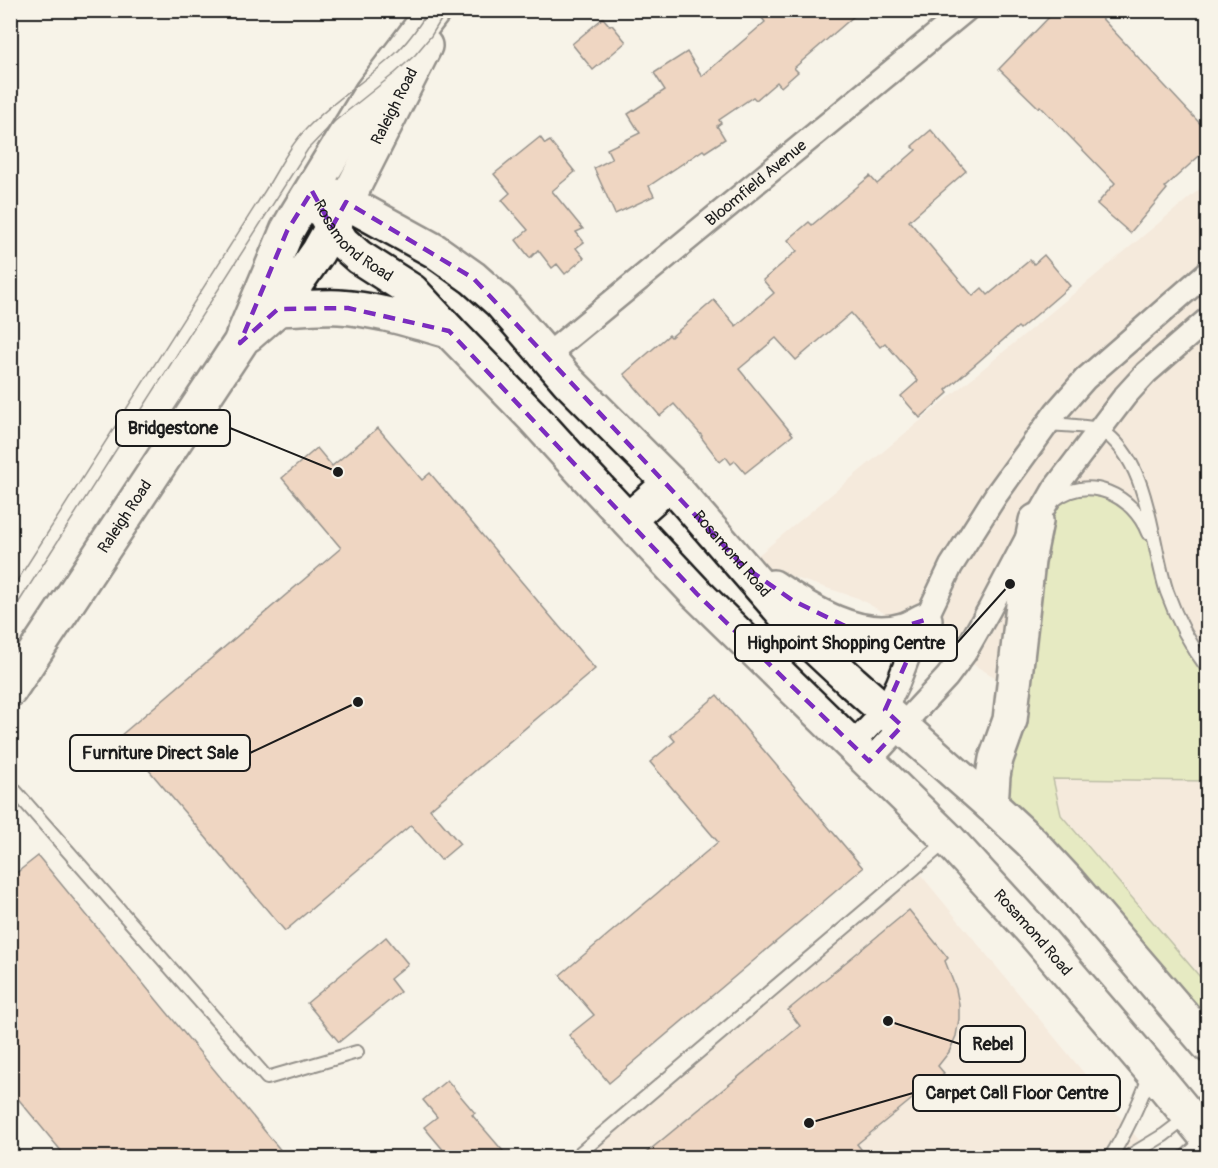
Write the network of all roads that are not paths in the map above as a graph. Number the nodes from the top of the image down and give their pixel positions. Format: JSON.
{"nodes":[{"id":1,"x":434,"y":10,"type":"edge"},
{"id":2,"x":443,"y":10,"type":"edge"},
{"id":3,"x":966,"y":10,"type":"edge"},
{"id":4,"x":312,"y":191,"type":"junction"},
{"id":5,"x":339,"y":214,"type":"junction"},
{"id":6,"x":1208,"y":272,"type":"edge"},
{"id":7,"x":278,"y":309,"type":"junction"},
{"id":8,"x":1203,"y":325,"type":"edge"},
{"id":9,"x":449,"y":331,"type":"junction"},
{"id":10,"x":240,"y":343,"type":"junction"},
{"id":11,"x":546,"y":356,"type":"junction"},
{"id":12,"x":568,"y":381,"type":"junction"},
{"id":13,"x":532,"y":416,"type":"junction"},
{"id":14,"x":1047,"y":424,"type":"junction"},
{"id":15,"x":1100,"y":429,"type":"junction"},
{"id":16,"x":670,"y":483,"type":"junction"},
{"id":17,"x":628,"y":520,"type":"junction"},
{"id":18,"x":1036,"y":521,"type":"junction"},
{"id":19,"x":1158,"y":556,"type":"junction"},
{"id":20,"x":742,"y":565,"type":"junction"},
{"id":21,"x":925,"y":620,"type":"junction"},
{"id":22,"x":1208,"y":669,"type":"edge"},
{"id":23,"x":10,"y":690,"type":"edge"},
{"id":24,"x":893,"y":718,"type":"junction"},
{"id":25,"x":860,"y":753,"type":"junction"},
{"id":26,"x":10,"y":785,"type":"edge"},
{"id":27,"x":991,"y":805,"type":"junction"},
{"id":28,"x":948,"y":839,"type":"junction"},
{"id":29,"x":1208,"y":1045,"type":"edge"},
{"id":30,"x":357,"y":1052,"type":"dead end"},
{"id":31,"x":1151,"y":1070,"type":"junction"},
{"id":32,"x":1200,"y":1132,"type":"edge"},
{"id":33,"x":574,"y":1158,"type":"edge"},
{"id":34,"x":1110,"y":1158,"type":"edge"},
{"id":35,"x":1126,"y":1158,"type":"edge"}],
"edges":[{"from":1,"to":4,"type":"street","name":"Raleigh Road"},
{"from":2,"to":5,"type":"street","name":"Raleigh Road"},
{"from":3,"to":11,"type":"street","name":"Bloomfield Avenue"},
{"from":4,"to":5,"type":"street","name":"Rosamond Road"},
{"from":4,"to":10,"type":"street","name":"Raleigh Road"},
{"from":5,"to":7,"type":"street","name":"Raleigh Road"},
{"from":5,"to":9,"type":"street","name":"Rosamond Road"},
{"from":5,"to":11,"type":"street","name":"Rosamond Road"},
{"from":6,"to":14,"type":"street"},
{"from":7,"to":9,"type":"street"},
{"from":7,"to":10,"type":"street","name":"Raleigh Road"},
{"from":8,"to":15,"type":"street"},
{"from":9,"to":13,"type":"street","name":"Rosamond Road"},
{"from":10,"to":23,"type":"street","name":"Raleigh Road"},
{"from":11,"to":12,"type":"street","name":"Rosamond Road"},
{"from":12,"to":13,"type":"street"},
{"from":12,"to":16,"type":"street","name":"Rosamond Road"},
{"from":13,"to":17,"type":"street","name":"Rosamond Road"},
{"from":14,"to":15,"type":"lane"},
{"from":14,"to":21,"type":"street"},
{"from":15,"to":18,"type":"street"},
{"from":15,"to":19,"type":"lane"},
{"from":16,"to":17,"type":"street"},
{"from":16,"to":20,"type":"street","name":"Rosamond Road"},
{"from":17,"to":25,"type":"street","name":"Rosamond Road"},
{"from":18,"to":19,"type":"lane"},
{"from":18,"to":24,"type":"street"},
{"from":18,"to":27,"type":"street"},
{"from":19,"to":22,"type":"lane"},
{"from":20,"to":21,"type":"street"},
{"from":20,"to":24,"type":"street","name":"Rosamond Road"},
{"from":21,"to":24,"type":"street"},
{"from":24,"to":25,"type":"street"},
{"from":24,"to":27,"type":"street","name":"Rosamond Road"},
{"from":25,"to":28,"type":"street","name":"Rosamond Road"},
{"from":26,"to":30,"type":"lane"},
{"from":27,"to":29,"type":"street","name":"Rosamond Road"},
{"from":28,"to":31,"type":"street","name":"Rosamond Road"},
{"from":28,"to":33,"type":"lane"},
{"from":31,"to":32,"type":"street","name":"Rosamond Road"},
{"from":31,"to":34,"type":"lane"},
{"from":32,"to":35,"type":"lane"}]}
